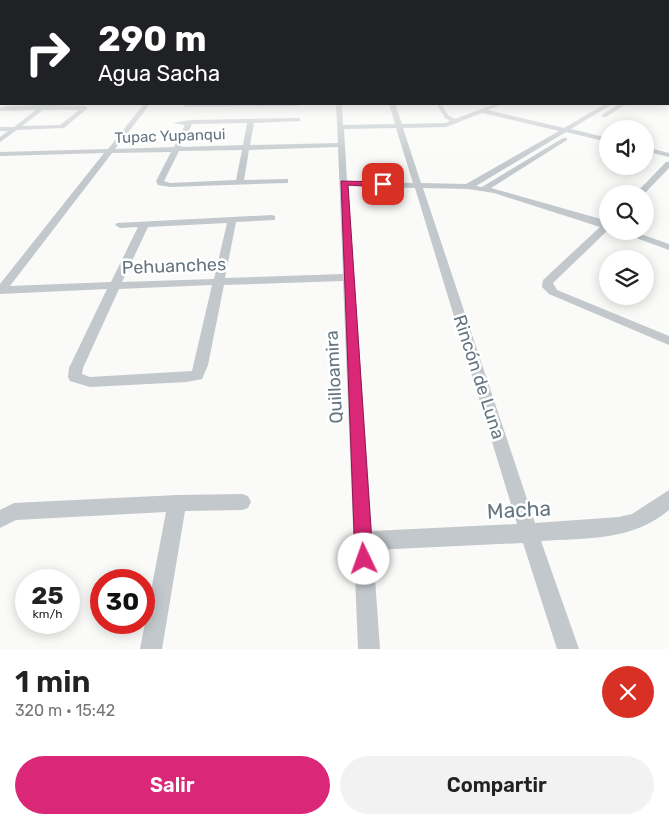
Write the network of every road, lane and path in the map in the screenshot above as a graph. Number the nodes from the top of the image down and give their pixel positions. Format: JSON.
{"nodes":[{"id":1,"x":146,"y":105,"type":"edge"},
{"id":2,"x":195,"y":105,"type":"edge"},
{"id":3,"x":340,"y":105,"type":"edge"},
{"id":4,"x":392,"y":105,"type":"edge"},
{"id":5,"x":441,"y":105,"type":"edge"},
{"id":6,"x":496,"y":105,"type":"edge"},
{"id":7,"x":607,"y":105,"type":"edge"},
{"id":8,"x":621,"y":105,"type":"edge"},
{"id":9,"x":45,"y":106,"type":"edge"},
{"id":10,"x":185,"y":106,"type":"dead end"},
{"id":11,"x":0,"y":109,"type":"edge"},
{"id":12,"x":483,"y":111,"type":"junction"},
{"id":13,"x":299,"y":120,"type":"dead end"},
{"id":14,"x":250,"y":121,"type":"junction"},
{"id":15,"x":190,"y":122,"type":"junction"},
{"id":16,"x":456,"y":122,"type":"junction"},
{"id":17,"x":176,"y":123,"type":"dead end"},
{"id":18,"x":400,"y":126,"type":"junction"},
{"id":19,"x":341,"y":127,"type":"junction"},
{"id":20,"x":16,"y":128,"type":"junction"},
{"id":21,"x":0,"y":129,"type":"edge"},
{"id":22,"x":564,"y":130,"type":"junction"},
{"id":23,"x":576,"y":133,"type":"junction"},
{"id":24,"x":599,"y":138,"type":"edge"},
{"id":25,"x":0,"y":140,"type":"edge"},
{"id":26,"x":342,"y":145,"type":"junction"},
{"id":27,"x":246,"y":148,"type":"junction"},
{"id":28,"x":175,"y":149,"type":"junction"},
{"id":29,"x":110,"y":151,"type":"junction"},
{"id":30,"x":654,"y":151,"type":"edge"},
{"id":31,"x":0,"y":154,"type":"edge"},
{"id":32,"x":669,"y":154,"type":"edge"},
{"id":33,"x":669,"y":164,"type":"edge"},
{"id":34,"x":285,"y":181,"type":"dead end"},
{"id":35,"x":239,"y":182,"type":"junction"},
{"id":36,"x":344,"y":183,"type":"junction"},
{"id":37,"x":648,"y":185,"type":"edge"},
{"id":38,"x":418,"y":186,"type":"junction"},
{"id":39,"x":468,"y":187,"type":"junction"},
{"id":40,"x":484,"y":189,"type":"junction"},
{"id":41,"x":272,"y":218,"type":"dead end"},
{"id":42,"x":232,"y":220,"type":"junction"},
{"id":43,"x":599,"y":222,"type":"edge"},
{"id":44,"x":144,"y":224,"type":"junction"},
{"id":45,"x":120,"y":225,"type":"dead end"},
{"id":46,"x":599,"y":233,"type":"edge"},
{"id":47,"x":650,"y":240,"type":"edge"},
{"id":48,"x":669,"y":246,"type":"edge"},
{"id":49,"x":349,"y":277,"type":"junction"},
{"id":50,"x":220,"y":282,"type":"junction"},
{"id":51,"x":114,"y":286,"type":"junction"},
{"id":52,"x":0,"y":290,"type":"edge"},
{"id":53,"x":669,"y":341,"type":"edge"},
{"id":54,"x":669,"y":498,"type":"edge"},
{"id":55,"x":242,"y":502,"type":"dead end"},
{"id":56,"x":177,"y":503,"type":"junction"},
{"id":57,"x":0,"y":519,"type":"edge"},
{"id":58,"x":529,"y":533,"type":"junction"},
{"id":59,"x":363,"y":541,"type":"junction"},
{"id":60,"x":151,"y":649,"type":"edge"},
{"id":61,"x":369,"y":649,"type":"edge"},
{"id":62,"x":568,"y":649,"type":"edge"}],
"edges":[{"from":1,"to":29,"type":"street"},
{"from":2,"to":10,"type":"street"},
{"from":3,"to":19,"type":"street","name":"Quilloamira"},
{"from":4,"to":18,"type":"street","name":"Rincón de Luna"},
{"from":5,"to":16,"type":"street"},
{"from":6,"to":12,"type":"street"},
{"from":7,"to":22,"type":"street"},
{"from":8,"to":23,"type":"street"},
{"from":9,"to":11,"type":"street"},
{"from":9,"to":20,"type":"street"},
{"from":9,"to":20,"type":"street"},
{"from":12,"to":16,"type":"street"},
{"from":12,"to":22,"type":"street"},
{"from":13,"to":14,"type":"street"},
{"from":14,"to":15,"type":"street"},
{"from":14,"to":27,"type":"street"},
{"from":15,"to":17,"type":"street"},
{"from":15,"to":28,"type":"street"},
{"from":16,"to":18,"type":"street"},
{"from":18,"to":19,"type":"street"},
{"from":18,"to":38,"type":"street","name":"Rincón de Luna"},
{"from":19,"to":26,"type":"street","name":"Quilloamira"},
{"from":20,"to":21,"type":"street"},
{"from":20,"to":25,"type":"street"},
{"from":22,"to":23,"type":"street"},
{"from":22,"to":39,"type":"street"},
{"from":23,"to":24,"type":"street"},
{"from":23,"to":40,"type":"street"},
{"from":26,"to":27,"type":"street","name":"Tupac Yupanqui"},
{"from":26,"to":36,"type":"street","name":"Quilloamira"},
{"from":27,"to":28,"type":"street","name":"Tupac Yupanqui"},
{"from":27,"to":35,"type":"street"},
{"from":28,"to":29,"type":"street","name":"Tupac Yupanqui"},
{"from":28,"to":35,"type":"street"},
{"from":29,"to":31,"type":"street","name":"Tupac Yupanqui"},
{"from":29,"to":52,"type":"street"},
{"from":30,"to":32,"type":"street"},
{"from":33,"to":37,"type":"street"},
{"from":34,"to":35,"type":"street"},
{"from":36,"to":38,"type":"street"},
{"from":36,"to":49,"type":"street","name":"Quilloamira"},
{"from":38,"to":39,"type":"street"},
{"from":38,"to":58,"type":"street","name":"Rincón de Luna"},
{"from":39,"to":40,"type":"street"},
{"from":40,"to":43,"type":"street"},
{"from":41,"to":42,"type":"street"},
{"from":42,"to":44,"type":"street"},
{"from":42,"to":50,"type":"street"},
{"from":44,"to":45,"type":"street"},
{"from":44,"to":51,"type":"street"},
{"from":46,"to":53,"type":"street"},
{"from":47,"to":48,"type":"street"},
{"from":49,"to":50,"type":"street","name":"Pehuanches"},
{"from":49,"to":59,"type":"street","name":"Quilloamira"},
{"from":50,"to":51,"type":"street","name":"Pehuanches"},
{"from":50,"to":51,"type":"street"},
{"from":51,"to":52,"type":"street","name":"Pehuanches"},
{"from":54,"to":58,"type":"street","name":"Macha"},
{"from":55,"to":56,"type":"street"},
{"from":56,"to":57,"type":"street"},
{"from":56,"to":60,"type":"street"},
{"from":58,"to":59,"type":"street","name":"Macha"},
{"from":58,"to":62,"type":"street","name":"Rincón de Luna"},
{"from":59,"to":61,"type":"street","name":"Quilloamira"}]}
